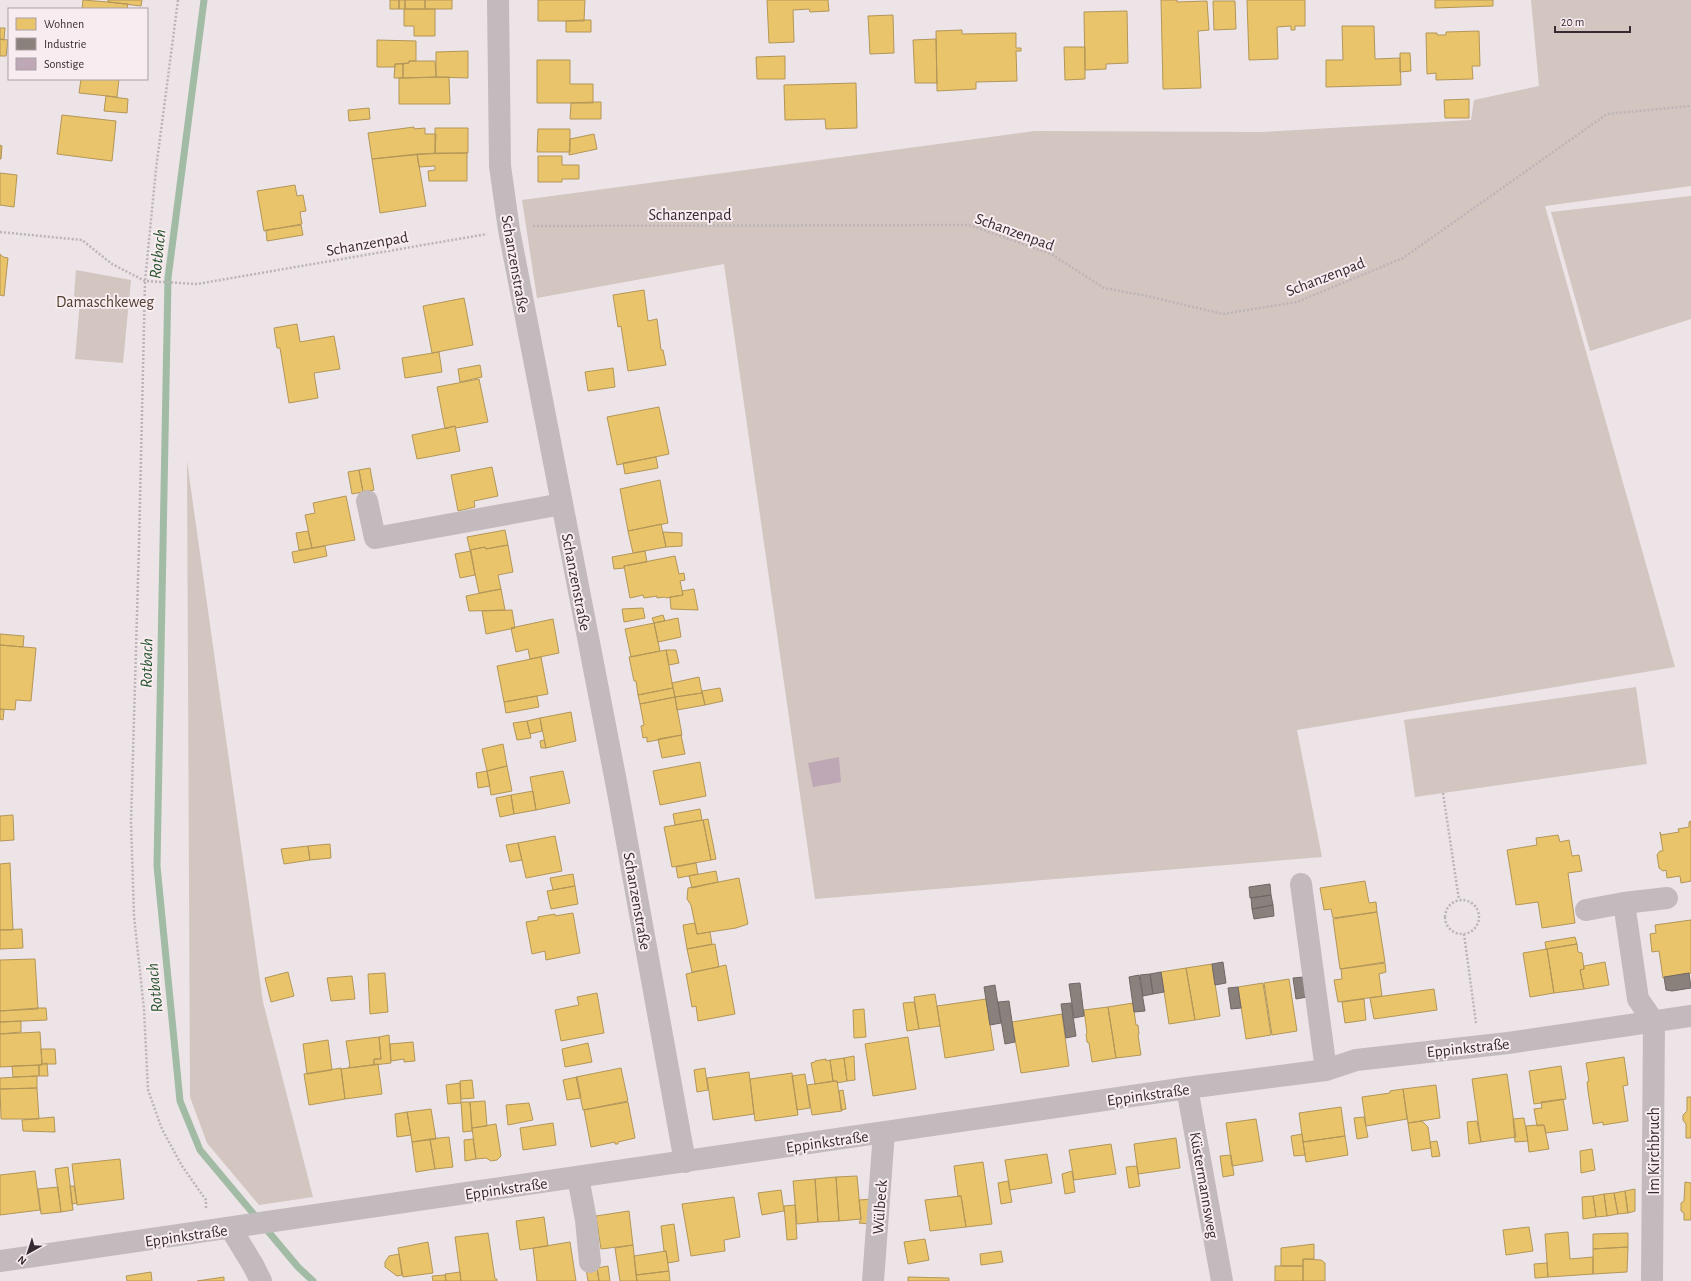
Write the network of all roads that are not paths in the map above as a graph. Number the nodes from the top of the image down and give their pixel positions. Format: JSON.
{"nodes":[{"id":1,"x":498,"y":0,"type":"edge"},
{"id":2,"x":366,"y":501,"type":"dead end"},
{"id":3,"x":562,"y":504,"type":"junction"},
{"id":4,"x":1301,"y":884,"type":"dead end"},
{"id":5,"x":1666,"y":898,"type":"dead end"},
{"id":6,"x":1624,"y":903,"type":"junction"},
{"id":7,"x":1586,"y":910,"type":"dead end"},
{"id":8,"x":1691,"y":1016,"type":"edge"},
{"id":9,"x":1654,"y":1022,"type":"junction"},
{"id":10,"x":1326,"y":1070,"type":"junction"},
{"id":11,"x":1187,"y":1088,"type":"junction"},
{"id":12,"x":884,"y":1132,"type":"junction"},
{"id":13,"x":685,"y":1162,"type":"junction"},
{"id":14,"x":578,"y":1177,"type":"junction"},
{"id":15,"x":232,"y":1228,"type":"junction"},
{"id":16,"x":0,"y":1261,"type":"edge"},
{"id":17,"x":590,"y":1262,"type":"dead end"},
{"id":18,"x":261,"y":1281,"type":"edge"},
{"id":19,"x":873,"y":1281,"type":"edge"},
{"id":20,"x":1222,"y":1281,"type":"edge"},
{"id":21,"x":1652,"y":1281,"type":"edge"}],
"edges":[{"from":1,"to":3,"type":"street","name":"Schanzenstraße"},
{"from":2,"to":3,"type":"street"},
{"from":3,"to":13,"type":"street","name":"Schanzenstraße"},
{"from":4,"to":10,"type":"street"},
{"from":5,"to":6,"type":"street"},
{"from":6,"to":7,"type":"street"},
{"from":6,"to":9,"type":"street"},
{"from":8,"to":9,"type":"street","name":"Eppinkstraße"},
{"from":9,"to":10,"type":"street","name":"Eppinkstraße"},
{"from":9,"to":21,"type":"street","name":"Im Kirchbruch"},
{"from":10,"to":11,"type":"street","name":"Eppinkstraße"},
{"from":11,"to":12,"type":"street","name":"Eppinkstraße"},
{"from":11,"to":20,"type":"street","name":"Küstermannsweg"},
{"from":12,"to":13,"type":"street","name":"Eppinkstraße"},
{"from":12,"to":19,"type":"street","name":"Wülbeck"},
{"from":13,"to":14,"type":"street","name":"Eppinkstraße"},
{"from":14,"to":15,"type":"street","name":"Eppinkstraße"},
{"from":14,"to":17,"type":"street"},
{"from":15,"to":16,"type":"street","name":"Eppinkstraße"},
{"from":15,"to":18,"type":"street"}]}
